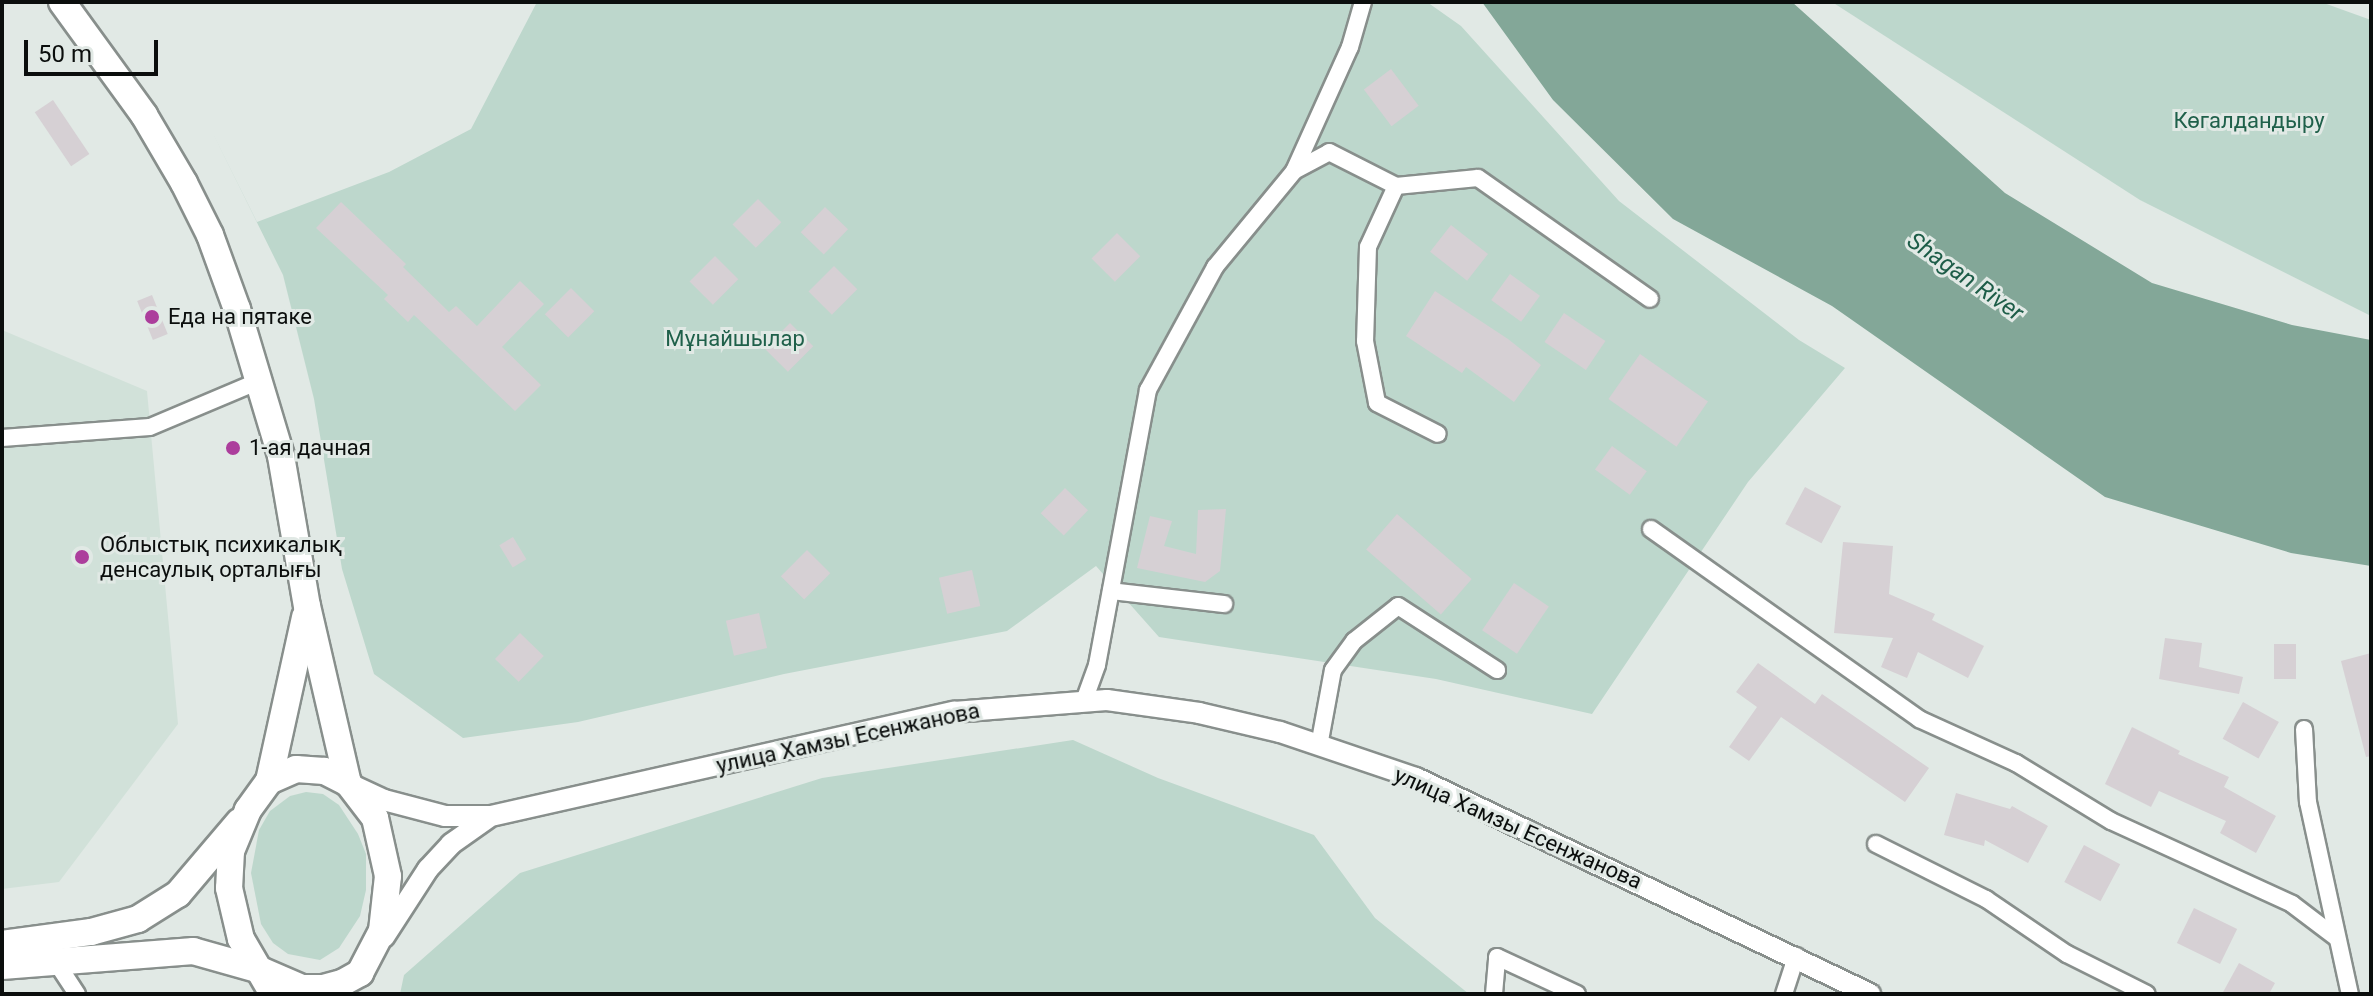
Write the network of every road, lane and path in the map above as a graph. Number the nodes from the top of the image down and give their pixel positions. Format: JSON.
{"nodes":[{"id":1,"x":62,"y":2,"type":"edge"},
{"id":2,"x":1363,"y":2,"type":"edge"},
{"id":3,"x":1294,"y":171,"type":"junction"},
{"id":4,"x":1396,"y":186,"type":"junction"},
{"id":5,"x":1650,"y":299,"type":"dead end"},
{"id":6,"x":259,"y":381,"type":"junction"},
{"id":7,"x":1438,"y":434,"type":"dead end"},
{"id":8,"x":2,"y":438,"type":"edge"},
{"id":9,"x":1651,"y":529,"type":"dead end"},
{"id":10,"x":1111,"y":591,"type":"junction"},
{"id":11,"x":1224,"y":604,"type":"dead end"},
{"id":12,"x":307,"y":606,"type":"junction"},
{"id":13,"x":1497,"y":670,"type":"dead end"},
{"id":14,"x":1084,"y":701,"type":"junction"},
{"id":15,"x":2304,"y":729,"type":"dead end"},
{"id":16,"x":1319,"y":746,"type":"junction"},
{"id":17,"x":269,"y":781,"type":"junction"},
{"id":18,"x":348,"y":783,"type":"junction"},
{"id":19,"x":248,"y":810,"type":"junction"},
{"id":20,"x":491,"y":816,"type":"junction"},
{"id":21,"x":1876,"y":844,"type":"dead end"},
{"id":22,"x":2337,"y":938,"type":"junction"},
{"id":23,"x":35,"y":940,"type":"junction"},
{"id":24,"x":2,"y":944,"type":"edge"},
{"id":25,"x":1796,"y":956,"type":"junction"},
{"id":26,"x":55,"y":960,"type":"junction"},
{"id":27,"x":2,"y":966,"type":"edge"},
{"id":28,"x":260,"y":970,"type":"junction"},
{"id":29,"x":359,"y":975,"type":"edge"},
{"id":30,"x":77,"y":994,"type":"edge"},
{"id":31,"x":273,"y":994,"type":"edge"},
{"id":32,"x":1494,"y":994,"type":"edge"},
{"id":33,"x":1577,"y":994,"type":"edge"},
{"id":34,"x":1784,"y":994,"type":"edge"},
{"id":35,"x":1870,"y":994,"type":"edge"},
{"id":36,"x":2147,"y":994,"type":"edge"},
{"id":37,"x":2350,"y":994,"type":"edge"}],
"edges":[{"from":1,"to":6,"type":"main road"},
{"from":2,"to":3,"type":"street"},
{"from":3,"to":4,"type":"street"},
{"from":3,"to":10,"type":"street"},
{"from":4,"to":5,"type":"street"},
{"from":4,"to":7,"type":"street"},
{"from":6,"to":8,"type":"street"},
{"from":6,"to":12,"type":"main road"},
{"from":9,"to":22,"type":"street"},
{"from":10,"to":11,"type":"street"},
{"from":10,"to":14,"type":"street"},
{"from":12,"to":17,"type":"main road"},
{"from":12,"to":18,"type":"main road"},
{"from":13,"to":16,"type":"street"},
{"from":14,"to":16,"type":"street","name":"улица Хамзы Есенжанова"},
{"from":14,"to":20,"type":"street","name":"улица Хамзы Есенжанова"},
{"from":15,"to":22,"type":"street"},
{"from":16,"to":25,"type":"street","name":"улица Хамзы Есенжанова"},
{"from":17,"to":18,"type":"main road"},
{"from":17,"to":19,"type":"main road"},
{"from":18,"to":20,"type":"street"},
{"from":18,"to":29,"type":"main road"},
{"from":19,"to":23,"type":"main road"},
{"from":19,"to":28,"type":"main road"},
{"from":20,"to":29,"type":"street"},
{"from":21,"to":36,"type":"street"},
{"from":22,"to":37,"type":"street"},
{"from":23,"to":24,"type":"main road"},
{"from":23,"to":26,"type":"street"},
{"from":25,"to":34,"type":"street"},
{"from":25,"to":35,"type":"street","name":"улица Хамзы Есенжанова"},
{"from":26,"to":27,"type":"main road"},
{"from":26,"to":28,"type":"main road"},
{"from":26,"to":30,"type":"street"},
{"from":28,"to":29,"type":"main road"},
{"from":28,"to":31,"type":"main road"},
{"from":32,"to":33,"type":"street"}]}
